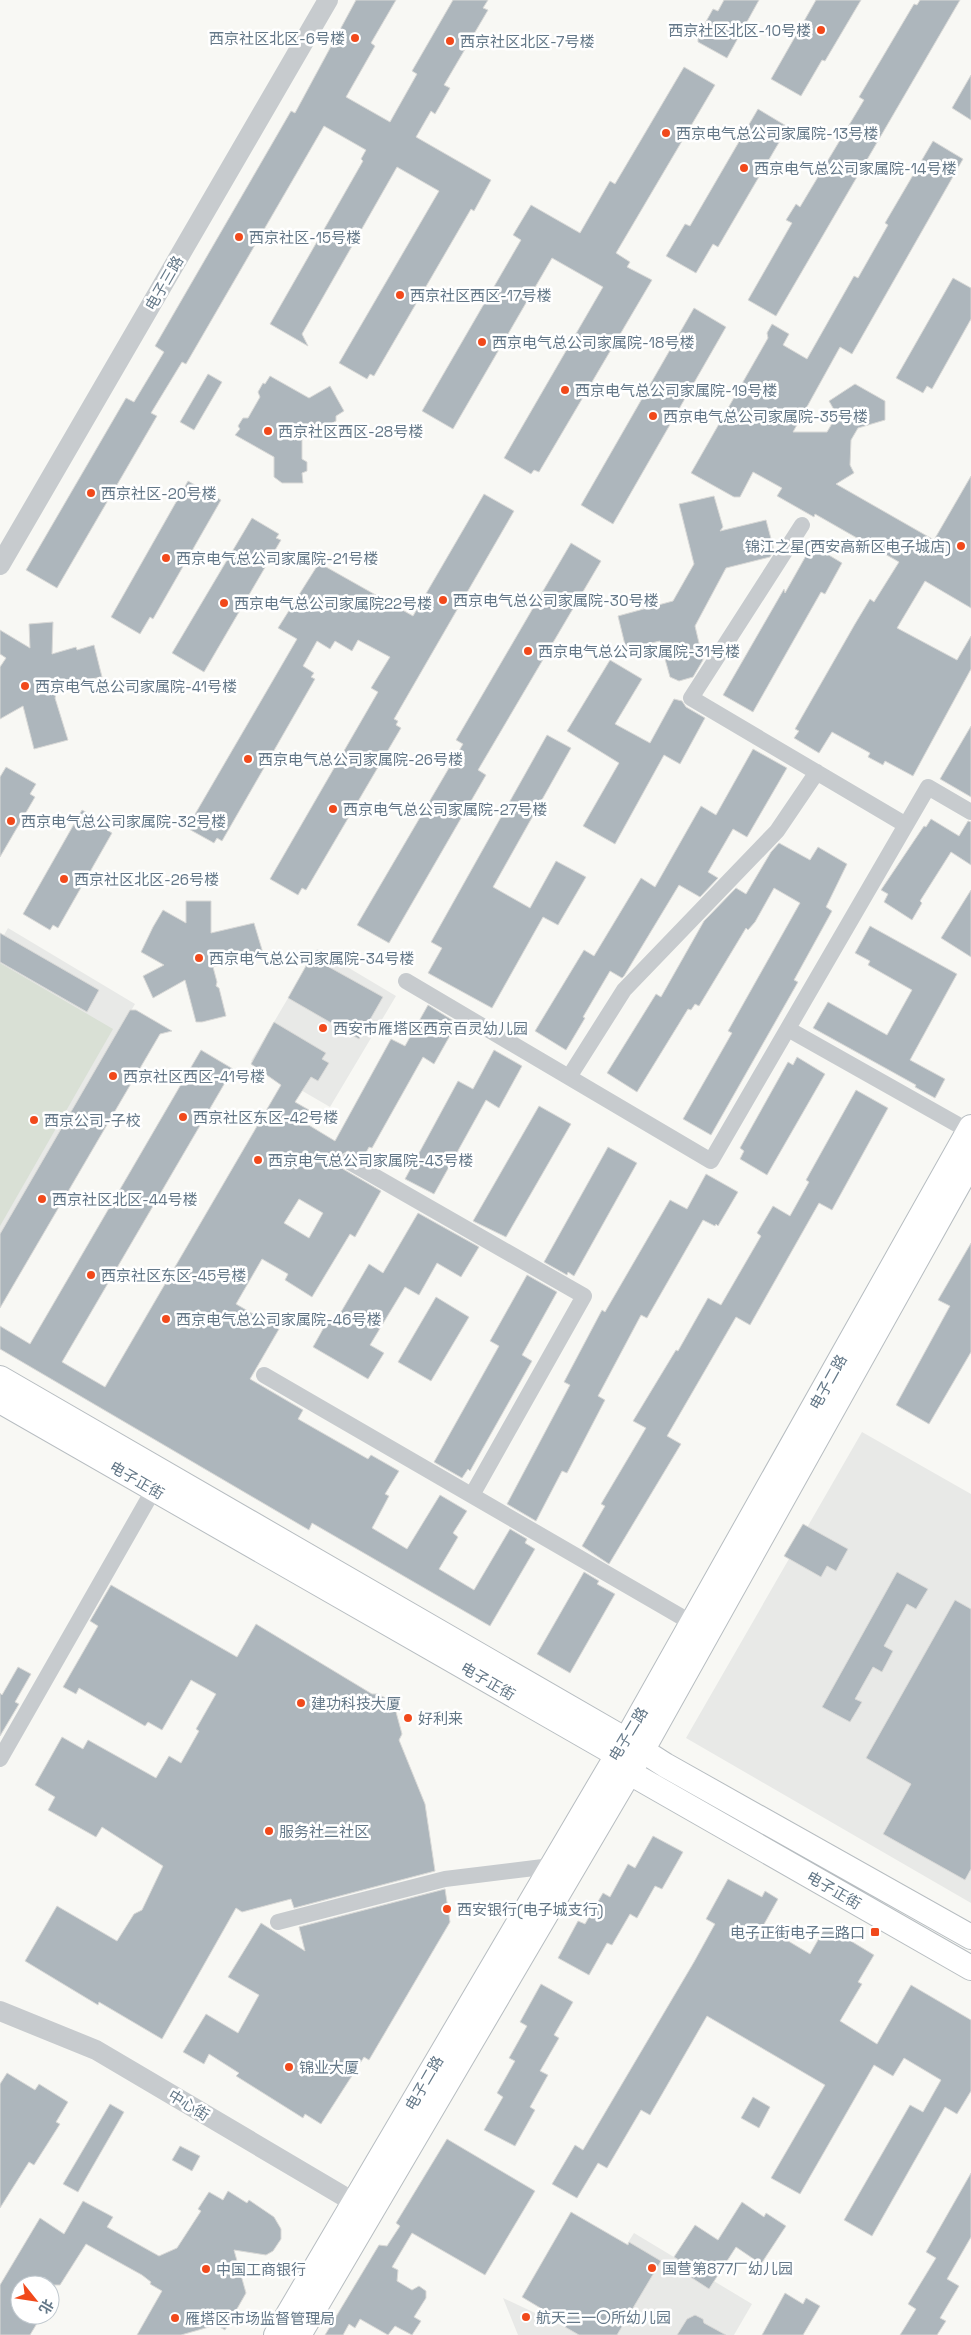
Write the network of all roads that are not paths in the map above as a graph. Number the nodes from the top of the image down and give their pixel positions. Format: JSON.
{"nodes":[{"id":1,"x":328,"y":0,"type":"edge"},
{"id":2,"x":802,"y":525,"type":"dead end"},
{"id":3,"x":0,"y":565,"type":"edge"},
{"id":4,"x":817,"y":772,"type":"junction"},
{"id":5,"x":971,"y":812,"type":"edge"},
{"id":6,"x":906,"y":825,"type":"junction"},
{"id":7,"x":406,"y":981,"type":"dead end"},
{"id":8,"x":788,"y":1028,"type":"junction"},
{"id":9,"x":569,"y":1078,"type":"junction"},
{"id":10,"x":970,"y":1129,"type":"edge"},
{"id":11,"x":348,"y":1161,"type":"dead end"},
{"id":12,"x":971,"y":1162,"type":"edge"},
{"id":13,"x":264,"y":1375,"type":"dead end"},
{"id":14,"x":0,"y":1378,"type":"edge"},
{"id":15,"x":0,"y":1401,"type":"edge"},
{"id":16,"x":154,"y":1489,"type":"junction"},
{"id":17,"x":472,"y":1495,"type":"junction"},
{"id":18,"x":692,"y":1623,"type":"junction"},
{"id":19,"x":629,"y":1755,"type":"junction"},
{"id":20,"x":0,"y":1759,"type":"edge"},
{"id":21,"x":551,"y":1866,"type":"junction"},
{"id":22,"x":278,"y":1922,"type":"dead end"},
{"id":23,"x":971,"y":1937,"type":"edge"},
{"id":24,"x":971,"y":1968,"type":"edge"},
{"id":25,"x":0,"y":2011,"type":"edge"},
{"id":26,"x":362,"y":2208,"type":"junction"},
{"id":27,"x":276,"y":2335,"type":"edge"},
{"id":28,"x":299,"y":2335,"type":"edge"}],
"edges":[{"from":1,"to":3,"type":"street","name":"电子三路"},
{"from":2,"to":4,"type":"street"},
{"from":4,"to":6,"type":"street"},
{"from":4,"to":9,"type":"street"},
{"from":5,"to":6,"type":"street"},
{"from":6,"to":8,"type":"street"},
{"from":7,"to":9,"type":"street"},
{"from":8,"to":9,"type":"street"},
{"from":8,"to":10,"type":"street"},
{"from":10,"to":18,"type":"main road","name":"电子二路"},
{"from":11,"to":17,"type":"street"},
{"from":12,"to":19,"type":"main road","name":"电子二路"},
{"from":13,"to":17,"type":"street"},
{"from":14,"to":19,"type":"main road","name":"电子正街"},
{"from":15,"to":16,"type":"main road","name":"电子正街"},
{"from":16,"to":19,"type":"main road","name":"电子正街"},
{"from":16,"to":20,"type":"street"},
{"from":17,"to":18,"type":"street"},
{"from":18,"to":19,"type":"main road","name":"电子二路"},
{"from":19,"to":21,"type":"main road","name":"电子二路"},
{"from":19,"to":23,"type":"main road","name":"电子正街"},
{"from":19,"to":24,"type":"main road","name":"电子正街"},
{"from":19,"to":26,"type":"main road","name":"电子二路"},
{"from":21,"to":22,"type":"street"},
{"from":21,"to":26,"type":"main road","name":"电子二路"},
{"from":25,"to":26,"type":"street","name":"中心街"},
{"from":26,"to":27,"type":"main road","name":"电子二路"},
{"from":26,"to":28,"type":"main road","name":"电子二路"}]}
